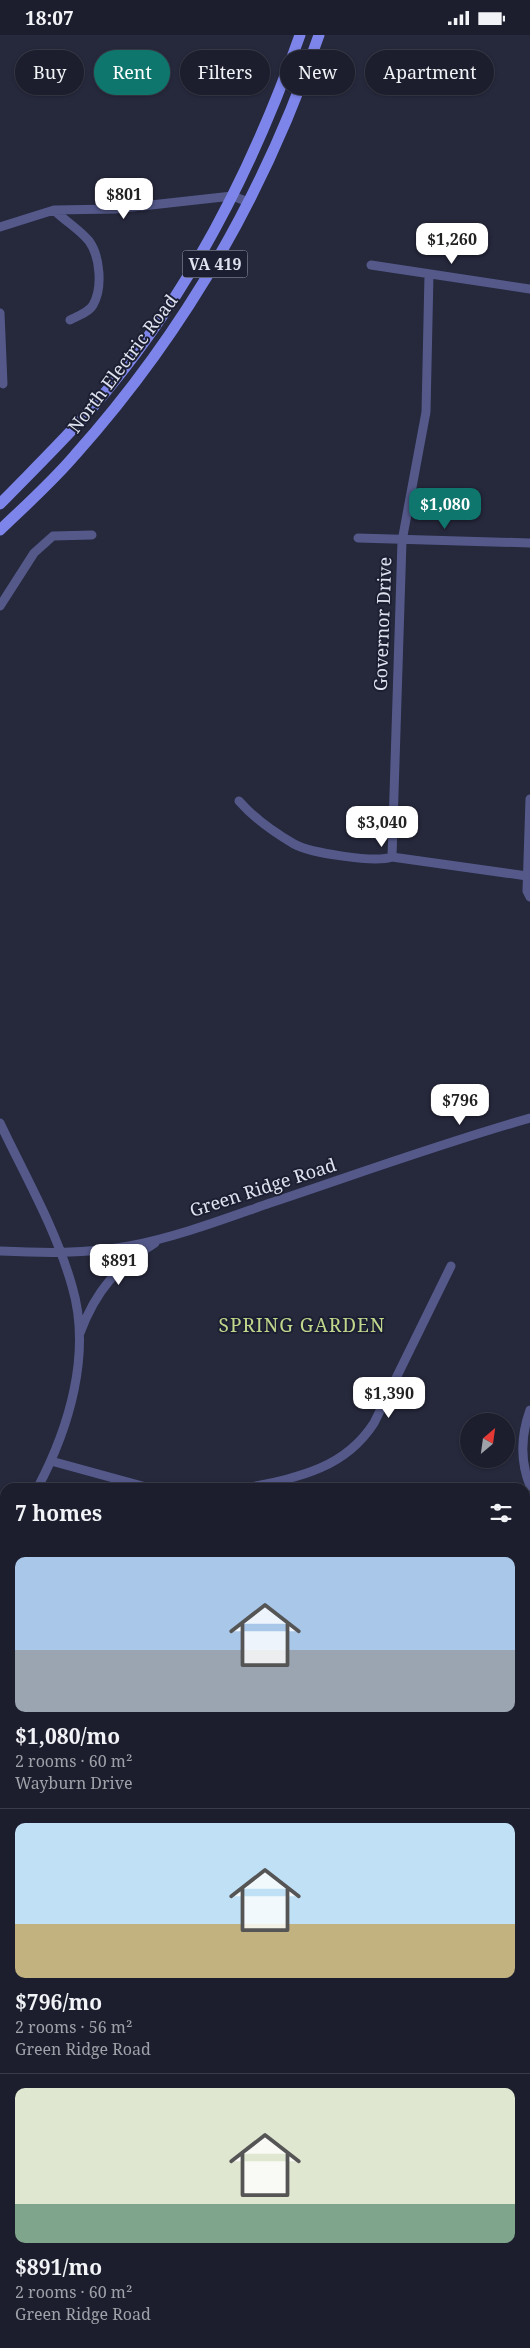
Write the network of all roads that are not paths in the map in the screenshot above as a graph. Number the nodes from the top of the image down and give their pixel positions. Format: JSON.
{"nodes":[{"id":1,"x":300,"y":35,"type":"edge"},
{"id":2,"x":319,"y":35,"type":"edge"},
{"id":3,"x":232,"y":196,"type":"junction"},
{"id":4,"x":249,"y":202,"type":"junction"},
{"id":5,"x":54,"y":209,"type":"junction"},
{"id":6,"x":0,"y":227,"type":"edge"},
{"id":7,"x":371,"y":265,"type":"dead end"},
{"id":8,"x":429,"y":274,"type":"junction"},
{"id":9,"x":530,"y":289,"type":"edge"},
{"id":10,"x":0,"y":313,"type":"edge"},
{"id":11,"x":70,"y":320,"type":"dead end"},
{"id":12,"x":3,"y":384,"type":"dead end"},
{"id":13,"x":0,"y":504,"type":"edge"},
{"id":14,"x":0,"y":531,"type":"edge"},
{"id":15,"x":92,"y":535,"type":"dead end"},
{"id":16,"x":358,"y":538,"type":"dead end"},
{"id":17,"x":402,"y":541,"type":"junction"},
{"id":18,"x":530,"y":543,"type":"edge"},
{"id":19,"x":0,"y":606,"type":"edge"},
{"id":20,"x":530,"y":799,"type":"edge"},
{"id":21,"x":239,"y":801,"type":"dead end"},
{"id":22,"x":392,"y":857,"type":"junction"},
{"id":23,"x":528,"y":876,"type":"junction"},
{"id":24,"x":530,"y":897,"type":"edge"},
{"id":25,"x":530,"y":1118,"type":"edge"},
{"id":26,"x":0,"y":1124,"type":"edge"},
{"id":27,"x":161,"y":1239,"type":"junction"},
{"id":28,"x":0,"y":1251,"type":"edge"},
{"id":29,"x":60,"y":1254,"type":"junction"},
{"id":30,"x":451,"y":1266,"type":"dead end"},
{"id":31,"x":79,"y":1335,"type":"junction"},
{"id":32,"x":530,"y":1410,"type":"edge"},
{"id":33,"x":51,"y":1461,"type":"junction"},
{"id":34,"x":40,"y":1483,"type":"edge"},
{"id":35,"x":131,"y":1483,"type":"edge"},
{"id":36,"x":269,"y":1483,"type":"edge"},
{"id":37,"x":529,"y":1483,"type":"edge"}],
"edges":[{"from":1,"to":3,"type":"main road","name":"North Electric Road","number":"VA 419"},
{"from":2,"to":4,"type":"main road","name":"North Electric Road","number":"VA 419"},
{"from":3,"to":4,"type":"street"},
{"from":3,"to":5,"type":"street"},
{"from":3,"to":13,"type":"main road","name":"North Electric Road","number":"VA 419"},
{"from":4,"to":14,"type":"main road","name":"North Electric Road","number":"VA 419"},
{"from":5,"to":6,"type":"street"},
{"from":5,"to":11,"type":"street"},
{"from":7,"to":8,"type":"street"},
{"from":8,"to":9,"type":"street"},
{"from":8,"to":17,"type":"street","name":"Governor Drive"},
{"from":10,"to":12,"type":"street"},
{"from":15,"to":19,"type":"street"},
{"from":16,"to":17,"type":"street"},
{"from":17,"to":18,"type":"street"},
{"from":17,"to":22,"type":"street","name":"Governor Drive"},
{"from":20,"to":23,"type":"street"},
{"from":21,"to":22,"type":"street"},
{"from":22,"to":23,"type":"street"},
{"from":23,"to":24,"type":"street"},
{"from":25,"to":27,"type":"street","name":"Green Ridge Road"},
{"from":26,"to":29,"type":"street"},
{"from":27,"to":29,"type":"street","name":"Green Ridge Road"},
{"from":27,"to":31,"type":"street"},
{"from":28,"to":29,"type":"street","name":"Green Ridge Road"},
{"from":29,"to":31,"type":"street"},
{"from":30,"to":36,"type":"street"},
{"from":31,"to":33,"type":"street"},
{"from":32,"to":37,"type":"street"},
{"from":33,"to":34,"type":"street"},
{"from":33,"to":35,"type":"street"}]}
